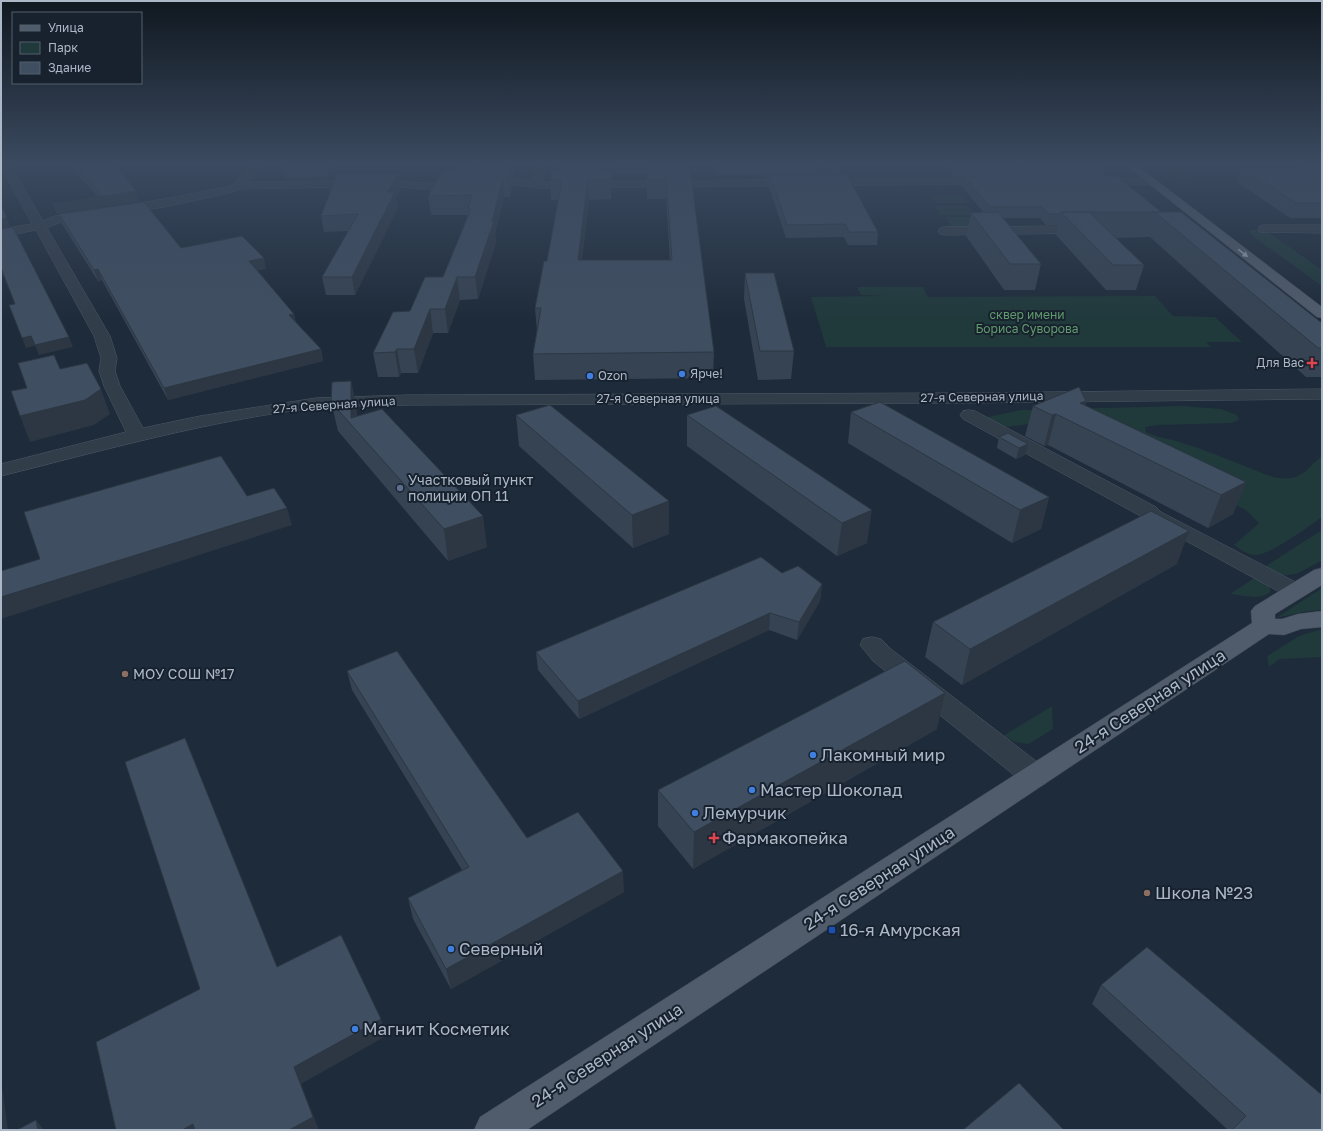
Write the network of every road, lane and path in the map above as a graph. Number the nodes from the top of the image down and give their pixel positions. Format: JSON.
{"nodes":[{"id":1,"x":34,"y":216,"type":"edge"},
{"id":2,"x":82,"y":216,"type":"edge"},
{"id":3,"x":1205,"y":216,"type":"edge"},
{"id":4,"x":40,"y":226,"type":"junction"},
{"id":5,"x":1233,"y":229,"type":"dead end"},
{"id":6,"x":1264,"y":229,"type":"dead end"},
{"id":7,"x":1322,"y":229,"type":"edge"},
{"id":8,"x":1099,"y":230,"type":"edge"},
{"id":9,"x":944,"y":231,"type":"dead end"},
{"id":10,"x":1,"y":233,"type":"edge"},
{"id":11,"x":1251,"y":242,"type":"dead end"},
{"id":12,"x":1322,"y":314,"type":"edge"},
{"id":13,"x":1322,"y":394,"type":"edge"},
{"id":14,"x":969,"y":415,"type":"dead end"},
{"id":15,"x":137,"y":435,"type":"junction"},
{"id":16,"x":1,"y":470,"type":"edge"},
{"id":17,"x":1322,"y":575,"type":"edge"},
{"id":18,"x":1296,"y":591,"type":"junction"},
{"id":19,"x":1322,"y":619,"type":"edge"},
{"id":20,"x":1264,"y":626,"type":"junction"},
{"id":21,"x":872,"y":645,"type":"dead end"},
{"id":22,"x":1035,"y":776,"type":"junction"},
{"id":23,"x":493,"y":1130,"type":"edge"}],
"edges":[{"from":1,"to":4,"type":"street"},
{"from":2,"to":4,"type":"street"},
{"from":3,"to":12,"type":"main road","one_way":true},
{"from":4,"to":10,"type":"street"},
{"from":4,"to":15,"type":"street"},
{"from":5,"to":11,"type":"main road"},
{"from":6,"to":7,"type":"street"},
{"from":8,"to":9,"type":"street"},
{"from":13,"to":15,"type":"street","name":"27-я Северная улица"},
{"from":14,"to":18,"type":"street"},
{"from":15,"to":16,"type":"street","name":"27-я Северная улица"},
{"from":17,"to":18,"type":"main road"},
{"from":18,"to":20,"type":"main road"},
{"from":19,"to":20,"type":"main road"},
{"from":20,"to":22,"type":"main road","name":"24-я Северная улица"},
{"from":21,"to":22,"type":"street"},
{"from":22,"to":23,"type":"main road","name":"24-я Северная улица"}]}
